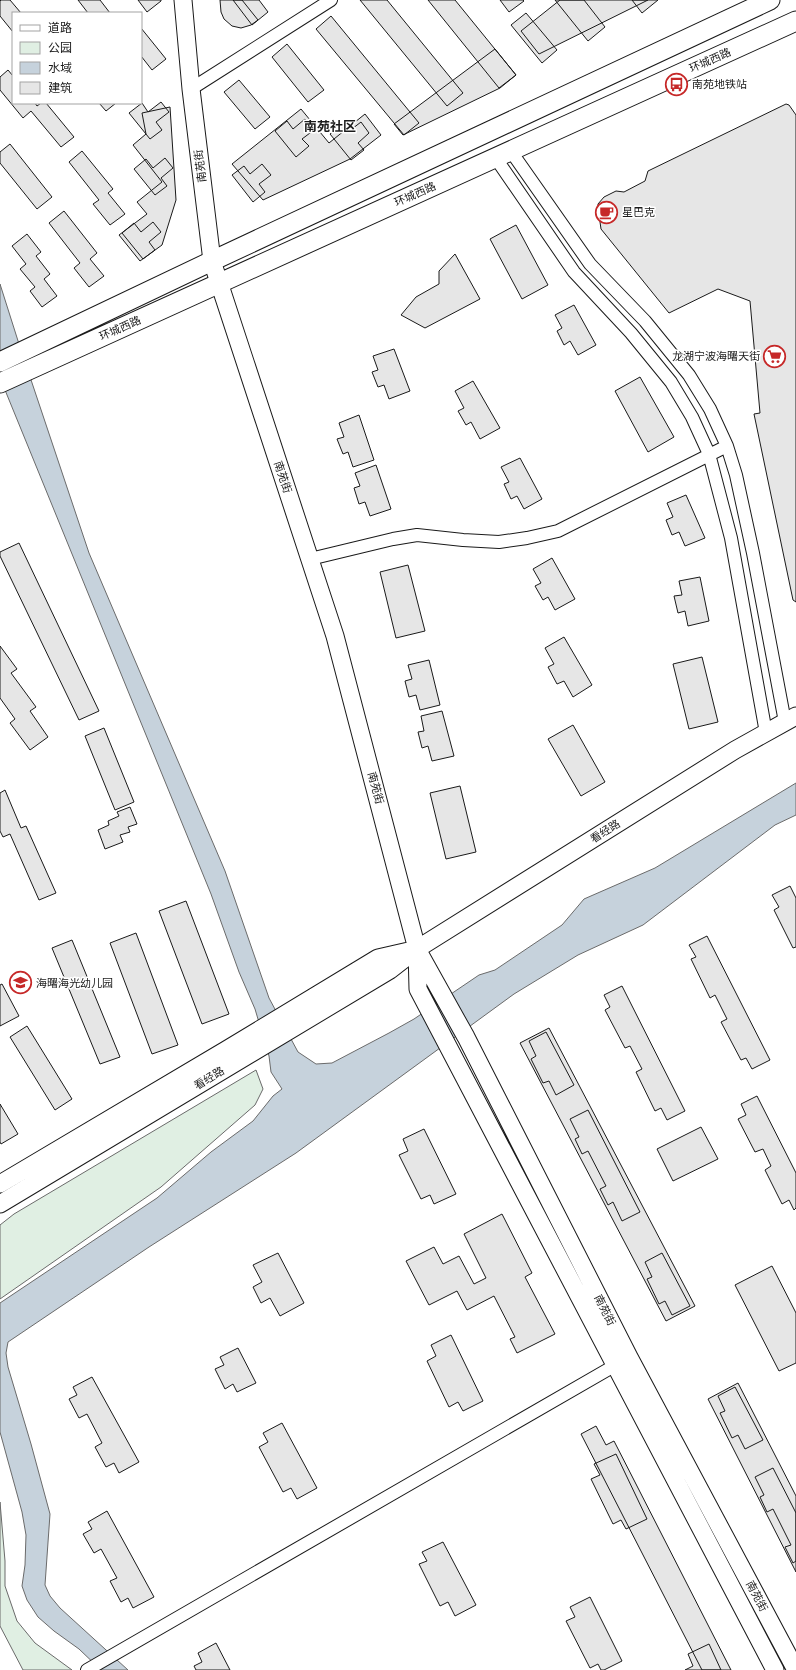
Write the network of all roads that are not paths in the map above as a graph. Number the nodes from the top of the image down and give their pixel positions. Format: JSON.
{"nodes":[{"id":1,"x":183,"y":0,"type":"edge"},
{"id":2,"x":331,"y":0,"type":"edge"},
{"id":3,"x":770,"y":0,"type":"edge"},
{"id":4,"x":796,"y":21,"type":"edge"},
{"id":5,"x":191,"y":89,"type":"junction"},
{"id":6,"x":502,"y":154,"type":"junction"},
{"id":7,"x":212,"y":261,"type":"junction"},
{"id":8,"x":218,"y":283,"type":"junction"},
{"id":9,"x":30,"y":359,"type":"junction"},
{"id":10,"x":0,"y":362,"type":"edge"},
{"id":11,"x":0,"y":383,"type":"edge"},
{"id":12,"x":727,"y":446,"type":"junction"},
{"id":13,"x":709,"y":454,"type":"junction"},
{"id":14,"x":310,"y":560,"type":"junction"},
{"id":15,"x":790,"y":719,"type":"edge"},
{"id":16,"x":766,"y":733,"type":"junction"},
{"id":17,"x":417,"y":949,"type":"junction"},
{"id":18,"x":246,"y":1047,"type":"junction"},
{"id":19,"x":0,"y":1184,"type":"edge"},
{"id":20,"x":0,"y":1204,"type":"edge"},
{"id":21,"x":622,"y":1361,"type":"junction"},
{"id":22,"x":87,"y":1670,"type":"edge"},
{"id":23,"x":774,"y":1670,"type":"edge"},
{"id":24,"x":796,"y":1670,"type":"edge"}],
"edges":[{"from":1,"to":5,"type":"street","name":"南苑街"},
{"from":2,"to":5,"type":"street"},
{"from":3,"to":7,"type":"main road","name":"环城西路"},
{"from":4,"to":6,"type":"main road","name":"环城西路"},
{"from":5,"to":7,"type":"street","name":"南苑街"},
{"from":6,"to":8,"type":"main road","name":"环城西路"},
{"from":6,"to":12,"type":"street"},
{"from":6,"to":13,"type":"street"},
{"from":7,"to":8,"type":"street","name":"南苑街"},
{"from":7,"to":9,"type":"main road","name":"环城西路"},
{"from":8,"to":9,"type":"main road","name":"环城西路"},
{"from":8,"to":14,"type":"street","name":"南苑街"},
{"from":9,"to":10,"type":"main road"},
{"from":9,"to":11,"type":"main road"},
{"from":12,"to":13,"type":"street"},
{"from":12,"to":15,"type":"street"},
{"from":13,"to":14,"type":"street"},
{"from":13,"to":16,"type":"street"},
{"from":14,"to":17,"type":"street","name":"南苑街"},
{"from":15,"to":16,"type":"street","name":"看经路"},
{"from":16,"to":17,"type":"street","name":"看经路"},
{"from":17,"to":18,"type":"street","name":"看经路"},
{"from":17,"to":21,"type":"street","name":"南苑街"},
{"from":17,"to":21,"type":"street","name":"南苑街"},
{"from":18,"to":19,"type":"street","name":"看经路"},
{"from":18,"to":20,"type":"street","name":"看经路"},
{"from":21,"to":22,"type":"street"},
{"from":21,"to":23,"type":"street","name":"南苑街"},
{"from":21,"to":24,"type":"street","name":"南苑街"}]}
